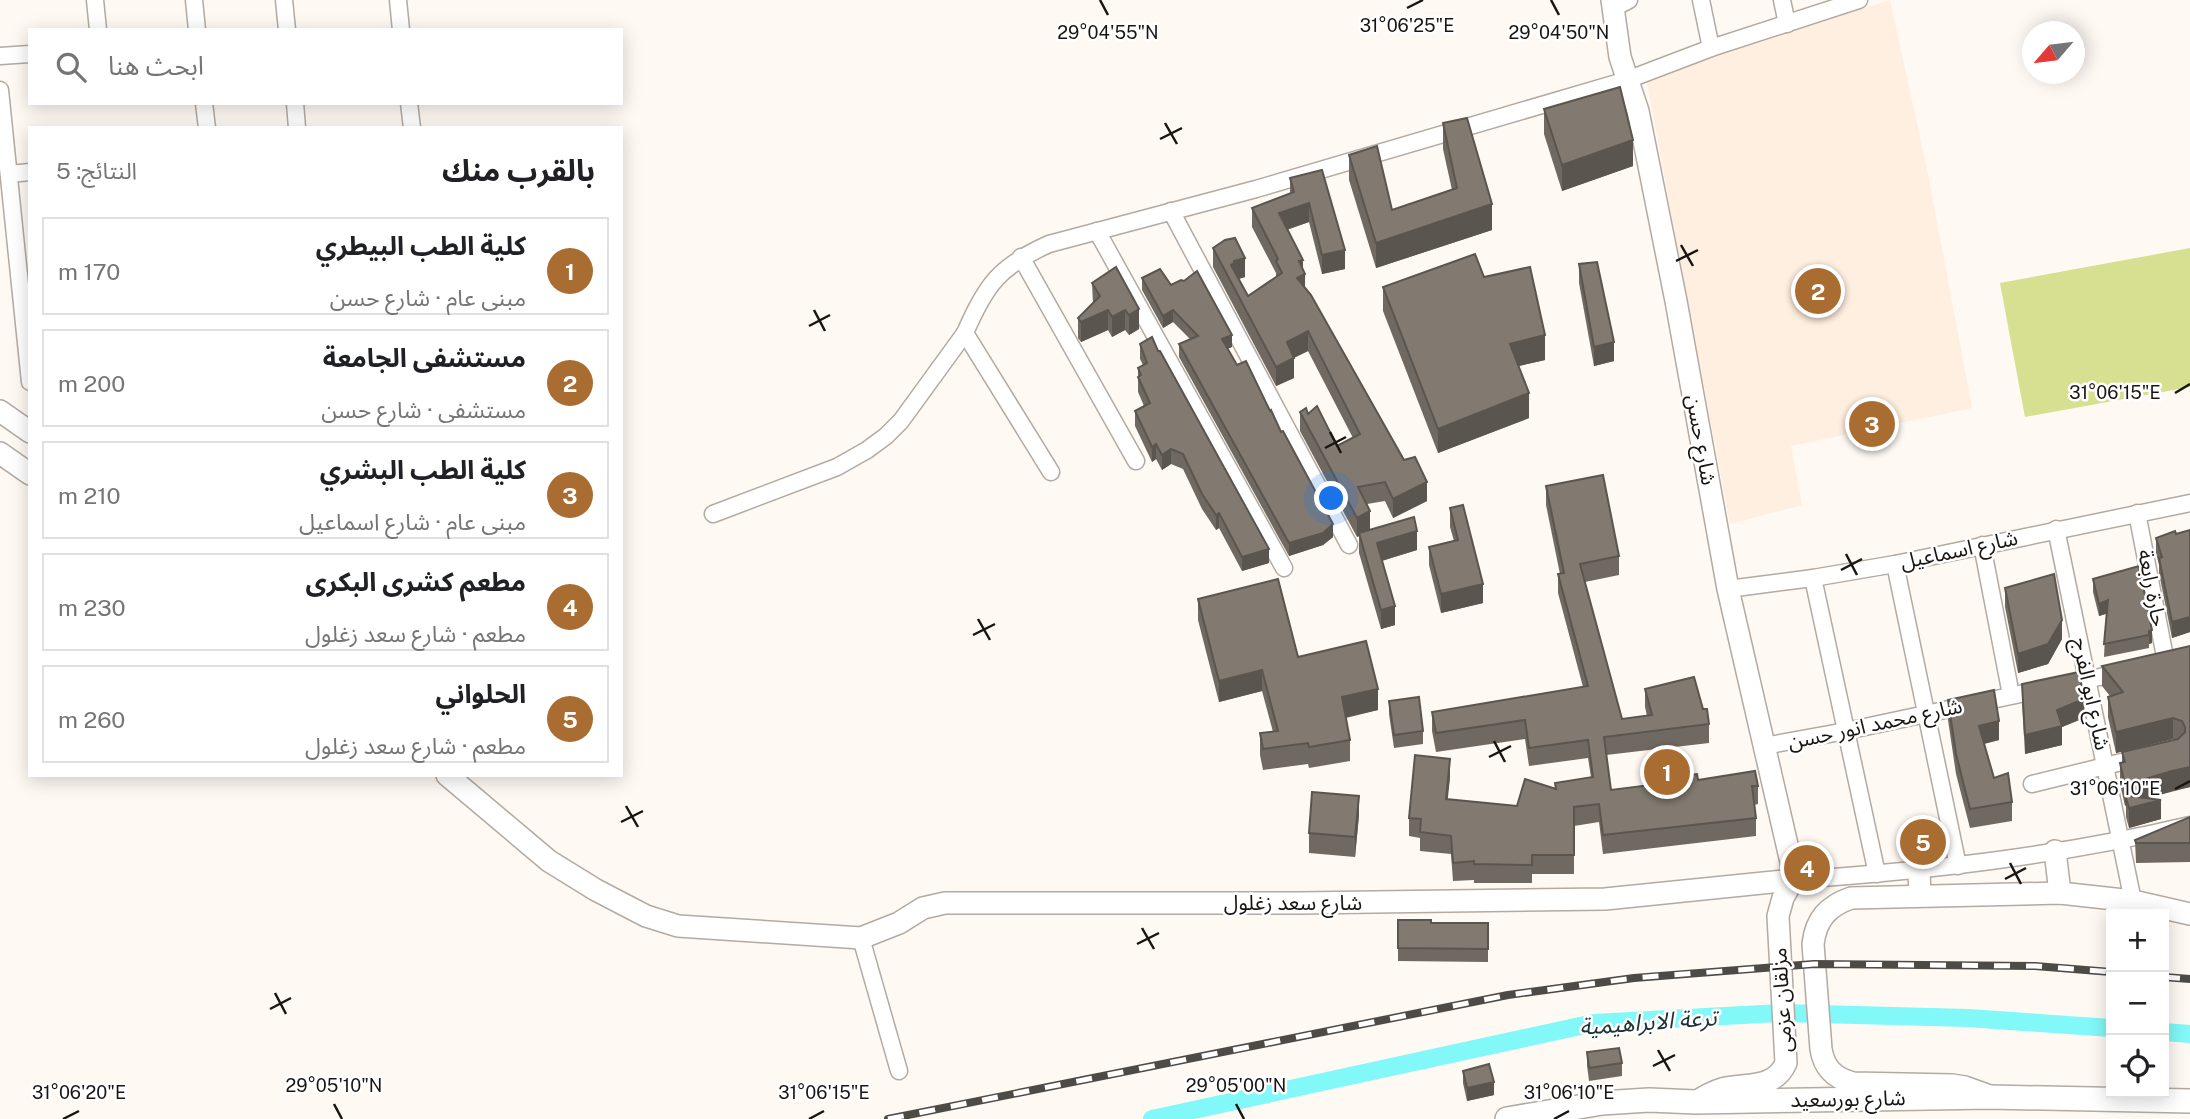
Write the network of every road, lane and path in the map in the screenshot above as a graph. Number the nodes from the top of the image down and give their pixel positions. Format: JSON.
{"nodes":[{"id":1,"x":95,"y":0,"type":"edge"},
{"id":2,"x":194,"y":0,"type":"edge"},
{"id":3,"x":284,"y":0,"type":"edge"},
{"id":4,"x":398,"y":0,"type":"edge"},
{"id":5,"x":1701,"y":0,"type":"edge"},
{"id":6,"x":1783,"y":0,"type":"edge"},
{"id":7,"x":1859,"y":0,"type":"edge"},
{"id":8,"x":1618,"y":3,"type":"edge"},
{"id":9,"x":1787,"y":24,"type":"junction"},
{"id":10,"x":98,"y":28,"type":"edge"},
{"id":11,"x":197,"y":28,"type":"edge"},
{"id":12,"x":287,"y":28,"type":"edge"},
{"id":13,"x":401,"y":28,"type":"edge"},
{"id":14,"x":1711,"y":48,"type":"junction"},
{"id":15,"x":28,"y":54,"type":"edge"},
{"id":16,"x":0,"y":56,"type":"edge"},
{"id":17,"x":1627,"y":80,"type":"junction"},
{"id":18,"x":0,"y":90,"type":"edge"},
{"id":19,"x":205,"y":105,"type":"edge"},
{"id":20,"x":295,"y":105,"type":"edge"},
{"id":21,"x":409,"y":105,"type":"edge"},
{"id":22,"x":207,"y":126,"type":"edge"},
{"id":23,"x":298,"y":126,"type":"edge"},
{"id":24,"x":412,"y":126,"type":"edge"},
{"id":25,"x":28,"y":172,"type":"edge"},
{"id":26,"x":9,"y":174,"type":"junction"},
{"id":27,"x":1171,"y":211,"type":"junction"},
{"id":28,"x":1097,"y":231,"type":"junction"},
{"id":29,"x":1021,"y":257,"type":"junction"},
{"id":30,"x":965,"y":333,"type":"junction"},
{"id":31,"x":28,"y":362,"type":"edge"},
{"id":32,"x":0,"y":411,"type":"edge"},
{"id":33,"x":28,"y":431,"type":"edge"},
{"id":34,"x":0,"y":453,"type":"edge"},
{"id":35,"x":1136,"y":461,"type":"dead end"},
{"id":36,"x":1051,"y":472,"type":"dead end"},
{"id":37,"x":28,"y":473,"type":"edge"},
{"id":38,"x":2190,"y":503,"type":"edge"},
{"id":39,"x":2137,"y":513,"type":"junction"},
{"id":40,"x":713,"y":514,"type":"dead end"},
{"id":41,"x":2056,"y":529,"type":"junction"},
{"id":42,"x":1349,"y":545,"type":"dead end"},
{"id":43,"x":1982,"y":545,"type":"junction"},
{"id":44,"x":1895,"y":564,"type":"junction"},
{"id":45,"x":1284,"y":568,"type":"dead end"},
{"id":46,"x":1813,"y":578,"type":"junction"},
{"id":47,"x":1728,"y":589,"type":"junction"},
{"id":48,"x":2159,"y":663,"type":"joint"},
{"id":49,"x":2087,"y":680,"type":"junction"},
{"id":50,"x":2011,"y":695,"type":"junction"},
{"id":51,"x":1926,"y":713,"type":"junction"},
{"id":52,"x":1846,"y":732,"type":"junction"},
{"id":53,"x":1764,"y":746,"type":"junction"},
{"id":54,"x":2152,"y":755,"type":"edge"},
{"id":55,"x":2106,"y":766,"type":"junction"},
{"id":56,"x":449,"y":777,"type":"edge"},
{"id":57,"x":2032,"y":784,"type":"dead end"},
{"id":58,"x":2190,"y":825,"type":"edge"},
{"id":59,"x":2121,"y":841,"type":"junction"},
{"id":60,"x":2055,"y":852,"type":"junction"},
{"id":61,"x":1958,"y":866,"type":"junction"},
{"id":62,"x":1919,"y":871,"type":"junction"},
{"id":63,"x":1877,"y":874,"type":"junction"},
{"id":64,"x":1793,"y":880,"type":"junction"},
{"id":65,"x":2060,"y":892,"type":"junction"},
{"id":66,"x":1920,"y":896,"type":"junction"},
{"id":67,"x":2133,"y":901,"type":"junction"},
{"id":68,"x":2190,"y":914,"type":"edge"},
{"id":69,"x":861,"y":938,"type":"junction"},
{"id":70,"x":899,"y":1071,"type":"dead end"},
{"id":71,"x":1990,"y":1097,"type":"junction"},
{"id":72,"x":2190,"y":1101,"type":"edge"},
{"id":73,"x":1696,"y":1102,"type":"junction"},
{"id":74,"x":1507,"y":1119,"type":"edge"}],
"edges":[{"from":1,"to":10,"type":"street"},
{"from":2,"to":11,"type":"street"},
{"from":3,"to":12,"type":"street"},
{"from":4,"to":13,"type":"street"},
{"from":5,"to":14,"type":"street"},
{"from":6,"to":9,"type":"street"},
{"from":7,"to":9,"type":"street"},
{"from":8,"to":17,"type":"street","name":"شارع حسن"},
{"from":9,"to":14,"type":"street"},
{"from":14,"to":17,"type":"street"},
{"from":15,"to":16,"type":"street"},
{"from":17,"to":27,"type":"street"},
{"from":17,"to":47,"type":"street","name":"شارع حسن"},
{"from":18,"to":26,"type":"street"},
{"from":19,"to":22,"type":"street"},
{"from":20,"to":23,"type":"street"},
{"from":21,"to":24,"type":"street"},
{"from":25,"to":26,"type":"street"},
{"from":26,"to":31,"type":"street"},
{"from":27,"to":28,"type":"street"},
{"from":27,"to":42,"type":"street"},
{"from":28,"to":29,"type":"street"},
{"from":28,"to":45,"type":"street"},
{"from":29,"to":30,"type":"street"},
{"from":29,"to":35,"type":"street"},
{"from":30,"to":36,"type":"street"},
{"from":30,"to":40,"type":"street"},
{"from":32,"to":33,"type":"street"},
{"from":34,"to":37,"type":"street"},
{"from":38,"to":39,"type":"street","name":"شارع اسماعيل"},
{"from":39,"to":41,"type":"street","name":"شارع اسماعيل"},
{"from":39,"to":48,"type":"street","name":"حارة رابعة"},
{"from":41,"to":43,"type":"street","name":"شارع اسماعيل"},
{"from":41,"to":49,"type":"street","name":"شارع ابو الفرج"},
{"from":43,"to":44,"type":"street","name":"شارع اسماعيل"},
{"from":43,"to":50,"type":"street"},
{"from":44,"to":46,"type":"street","name":"شارع اسماعيل"},
{"from":44,"to":51,"type":"street"},
{"from":46,"to":47,"type":"street","name":"شارع اسماعيل"},
{"from":46,"to":52,"type":"street"},
{"from":47,"to":53,"type":"street","name":"شارع حسن"},
{"from":48,"to":49,"type":"street","name":"شارع محمد انور حسن"},
{"from":49,"to":50,"type":"street","name":"شارع محمد انور حسن"},
{"from":49,"to":55,"type":"street","name":"شارع ابو الفرج"},
{"from":50,"to":51,"type":"street","name":"شارع محمد انور حسن"},
{"from":51,"to":52,"type":"street","name":"شارع محمد انور حسن"},
{"from":51,"to":61,"type":"street"},
{"from":52,"to":53,"type":"street","name":"شارع محمد انور حسن"},
{"from":52,"to":63,"type":"street"},
{"from":53,"to":64,"type":"street","name":"شارع حسن"},
{"from":54,"to":55,"type":"street"},
{"from":55,"to":57,"type":"street"},
{"from":55,"to":59,"type":"street","name":"شارع ابو الفرج"},
{"from":56,"to":69,"type":"street","name":"شارع سعد زغلول"},
{"from":58,"to":59,"type":"street","name":"شارع سعد زغلول"},
{"from":59,"to":60,"type":"street","name":"شارع سعد زغلول"},
{"from":59,"to":67,"type":"street","name":"شارع ابو الفرج"},
{"from":60,"to":61,"type":"street","name":"شارع سعد زغلول"},
{"from":60,"to":65,"type":"street"},
{"from":61,"to":62,"type":"street","name":"شارع سعد زغلول"},
{"from":62,"to":63,"type":"street","name":"شارع سعد زغلول"},
{"from":62,"to":66,"type":"street"},
{"from":63,"to":64,"type":"street","name":"شارع سعد زغلول"},
{"from":64,"to":69,"type":"street","name":"شارع سعد زغلول"},
{"from":64,"to":73,"type":"street","name":"مزلقان عزمى"},
{"from":65,"to":66,"type":"street","name":"مزلقان عزمى"},
{"from":65,"to":67,"type":"street","name":"مزلقان عزمى"},
{"from":66,"to":71,"type":"street","name":"مزلقان عزمى"},
{"from":67,"to":68,"type":"street","name":"مزلقان عزمى"},
{"from":69,"to":70,"type":"street"},
{"from":71,"to":72,"type":"main road","name":"شارع بورسعيد"},
{"from":71,"to":73,"type":"main road","name":"شارع بورسعيد"},
{"from":73,"to":74,"type":"main road","name":"شارع بورسعيد"}]}
